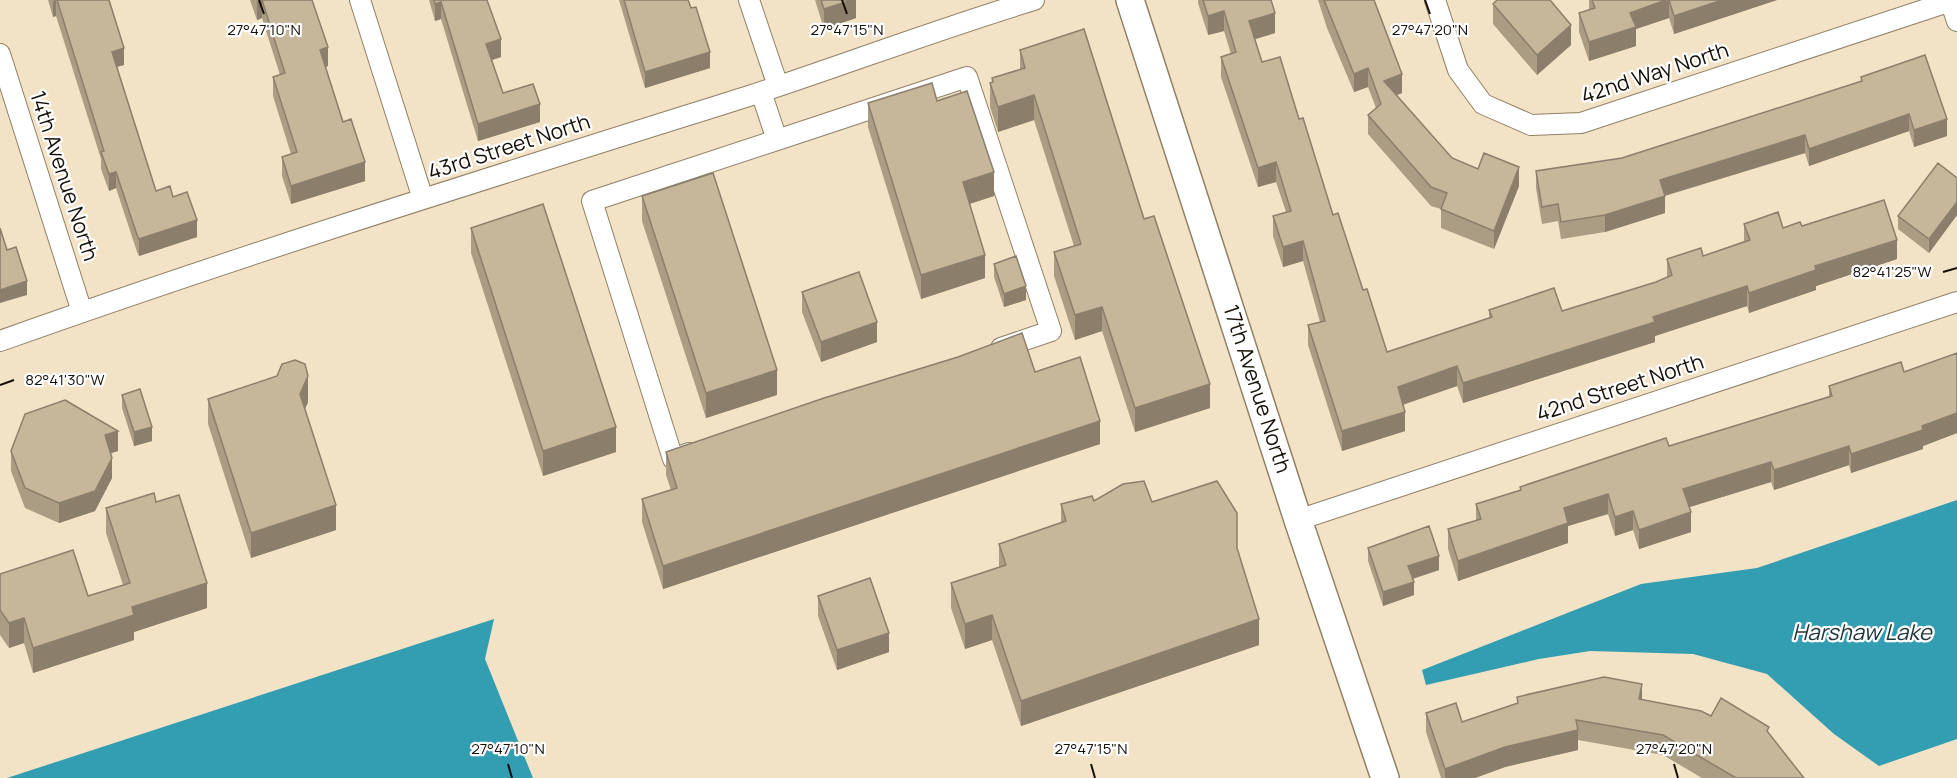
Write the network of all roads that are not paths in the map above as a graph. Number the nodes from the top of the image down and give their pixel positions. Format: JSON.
{"nodes":[{"id":1,"x":360,"y":0,"type":"edge"},
{"id":2,"x":749,"y":0,"type":"edge"},
{"id":3,"x":1034,"y":0,"type":"edge"},
{"id":4,"x":1130,"y":0,"type":"edge"},
{"id":5,"x":1436,"y":0,"type":"edge"},
{"id":6,"x":1951,"y":1,"type":"edge"},
{"id":7,"x":1957,"y":21,"type":"edge"},
{"id":8,"x":0,"y":54,"type":"edge"},
{"id":9,"x":770,"y":89,"type":"junction"},
{"id":10,"x":777,"y":140,"type":"junction"},
{"id":11,"x":423,"y":199,"type":"junction"},
{"id":12,"x":1957,"y":302,"type":"edge"},
{"id":13,"x":82,"y":312,"type":"junction"},
{"id":14,"x":0,"y":342,"type":"edge"},
{"id":15,"x":984,"y":354,"type":"edge"},
{"id":16,"x":707,"y":447,"type":"edge"},
{"id":17,"x":1298,"y":520,"type":"junction"},
{"id":18,"x":1385,"y":778,"type":"edge"}],
"edges":[{"from":1,"to":11,"type":"street"},
{"from":2,"to":9,"type":"street"},
{"from":3,"to":9,"type":"street","name":"43rd Street North"},
{"from":4,"to":17,"type":"street","name":"17th Avenue North"},
{"from":5,"to":6,"type":"street","name":"42nd Way North"},
{"from":6,"to":7,"type":"street"},
{"from":8,"to":13,"type":"street","name":"14th Avenue North"},
{"from":9,"to":10,"type":"street"},
{"from":9,"to":11,"type":"street","name":"43rd Street North"},
{"from":10,"to":15,"type":"street"},
{"from":10,"to":16,"type":"street"},
{"from":11,"to":13,"type":"street","name":"43rd Street North"},
{"from":12,"to":17,"type":"street","name":"42nd Street North"},
{"from":13,"to":14,"type":"street","name":"43rd Street North"},
{"from":17,"to":18,"type":"street","name":"17th Avenue North"}]}
